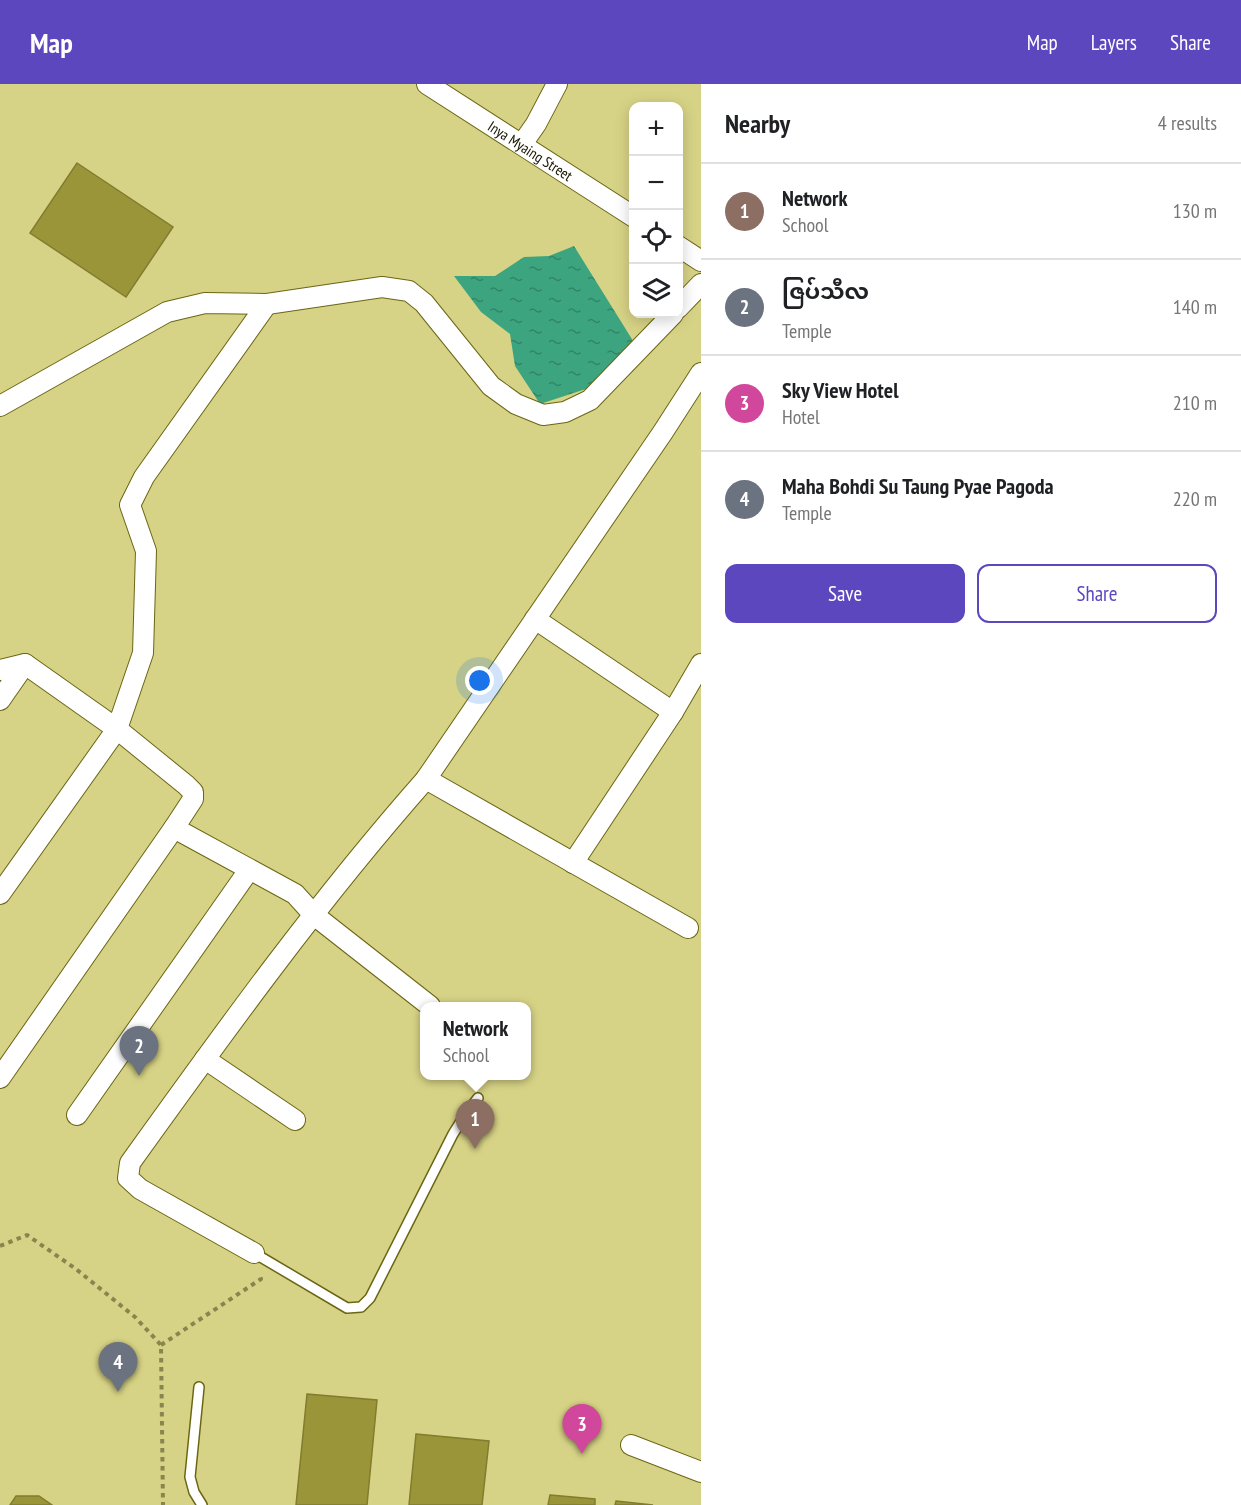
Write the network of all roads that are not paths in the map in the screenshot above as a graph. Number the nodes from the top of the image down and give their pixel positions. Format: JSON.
{"nodes":[{"id":1,"x":427,"y":84,"type":"edge"},
{"id":2,"x":553,"y":85,"type":"edge"},
{"id":3,"x":522,"y":144,"type":"junction"},
{"id":4,"x":629,"y":214,"type":"edge"},
{"id":5,"x":683,"y":249,"type":"edge"},
{"id":6,"x":701,"y":261,"type":"edge"},
{"id":7,"x":701,"y":284,"type":"edge"},
{"id":8,"x":683,"y":303,"type":"edge"},
{"id":9,"x":267,"y":304,"type":"junction"},
{"id":10,"x":669,"y":318,"type":"edge"},
{"id":11,"x":701,"y":373,"type":"edge"},
{"id":12,"x":0,"y":406,"type":"edge"},
{"id":13,"x":535,"y":619,"type":"junction"},
{"id":14,"x":25,"y":664,"type":"junction"},
{"id":15,"x":701,"y":664,"type":"edge"},
{"id":16,"x":0,"y":670,"type":"edge"},
{"id":17,"x":0,"y":700,"type":"edge"},
{"id":18,"x":673,"y":712,"type":"junction"},
{"id":19,"x":117,"y":729,"type":"junction"},
{"id":20,"x":426,"y":779,"type":"junction"},
{"id":21,"x":174,"y":828,"type":"junction"},
{"id":22,"x":573,"y":863,"type":"junction"},
{"id":23,"x":249,"y":870,"type":"junction"},
{"id":24,"x":0,"y":894,"type":"edge"},
{"id":25,"x":314,"y":915,"type":"junction"},
{"id":26,"x":688,"y":928,"type":"dead end"},
{"id":27,"x":425,"y":1002,"type":"edge"},
{"id":28,"x":205,"y":1059,"type":"junction"},
{"id":29,"x":0,"y":1078,"type":"edge"},
{"id":30,"x":478,"y":1098,"type":"dead end"},
{"id":31,"x":77,"y":1114,"type":"dead end"},
{"id":32,"x":296,"y":1120,"type":"dead end"},
{"id":33,"x":254,"y":1253,"type":"joint"},
{"id":34,"x":199,"y":1387,"type":"dead end"},
{"id":35,"x":631,"y":1445,"type":"dead end"},
{"id":36,"x":701,"y":1472,"type":"edge"},
{"id":37,"x":202,"y":1505,"type":"edge"}],
"edges":[{"from":1,"to":3,"type":"street","name":"Inya Myaing Street"},
{"from":2,"to":3,"type":"street"},
{"from":3,"to":4,"type":"street","name":"Inya Myaing Street"},
{"from":5,"to":6,"type":"street"},
{"from":7,"to":8,"type":"street"},
{"from":9,"to":10,"type":"street"},
{"from":9,"to":12,"type":"street"},
{"from":9,"to":19,"type":"street"},
{"from":11,"to":13,"type":"street"},
{"from":13,"to":18,"type":"street"},
{"from":13,"to":20,"type":"street"},
{"from":14,"to":16,"type":"street"},
{"from":14,"to":17,"type":"street"},
{"from":14,"to":19,"type":"street"},
{"from":15,"to":18,"type":"street"},
{"from":18,"to":22,"type":"street"},
{"from":19,"to":21,"type":"street"},
{"from":19,"to":24,"type":"street"},
{"from":20,"to":22,"type":"street"},
{"from":20,"to":25,"type":"street"},
{"from":21,"to":23,"type":"street"},
{"from":21,"to":29,"type":"street"},
{"from":22,"to":26,"type":"street"},
{"from":23,"to":25,"type":"street"},
{"from":23,"to":31,"type":"street"},
{"from":25,"to":27,"type":"street"},
{"from":25,"to":28,"type":"street"},
{"from":28,"to":32,"type":"street"},
{"from":28,"to":33,"type":"street"},
{"from":30,"to":33,"type":"lane"},
{"from":34,"to":37,"type":"lane"},
{"from":35,"to":36,"type":"street"}]}
